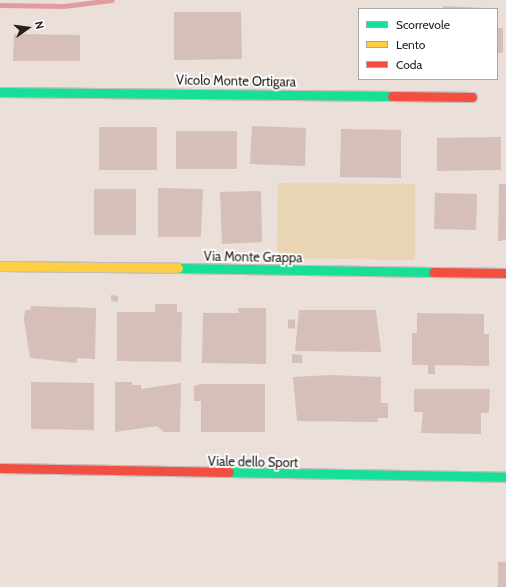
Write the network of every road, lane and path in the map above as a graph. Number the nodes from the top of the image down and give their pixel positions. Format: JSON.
{"nodes":[{"id":1,"x":0,"y":92,"type":"edge"},
{"id":2,"x":472,"y":97,"type":"dead end"},
{"id":3,"x":0,"y":266,"type":"edge"},
{"id":4,"x":506,"y":273,"type":"edge"},
{"id":5,"x":0,"y":468,"type":"edge"},
{"id":6,"x":506,"y":477,"type":"edge"}],
"edges":[{"from":1,"to":2,"type":"street","name":"Vicolo Monte Ortigara"},
{"from":3,"to":4,"type":"street","name":"Via Monte Grappa"},
{"from":5,"to":6,"type":"street","name":"Viale dello Sport"}]}
